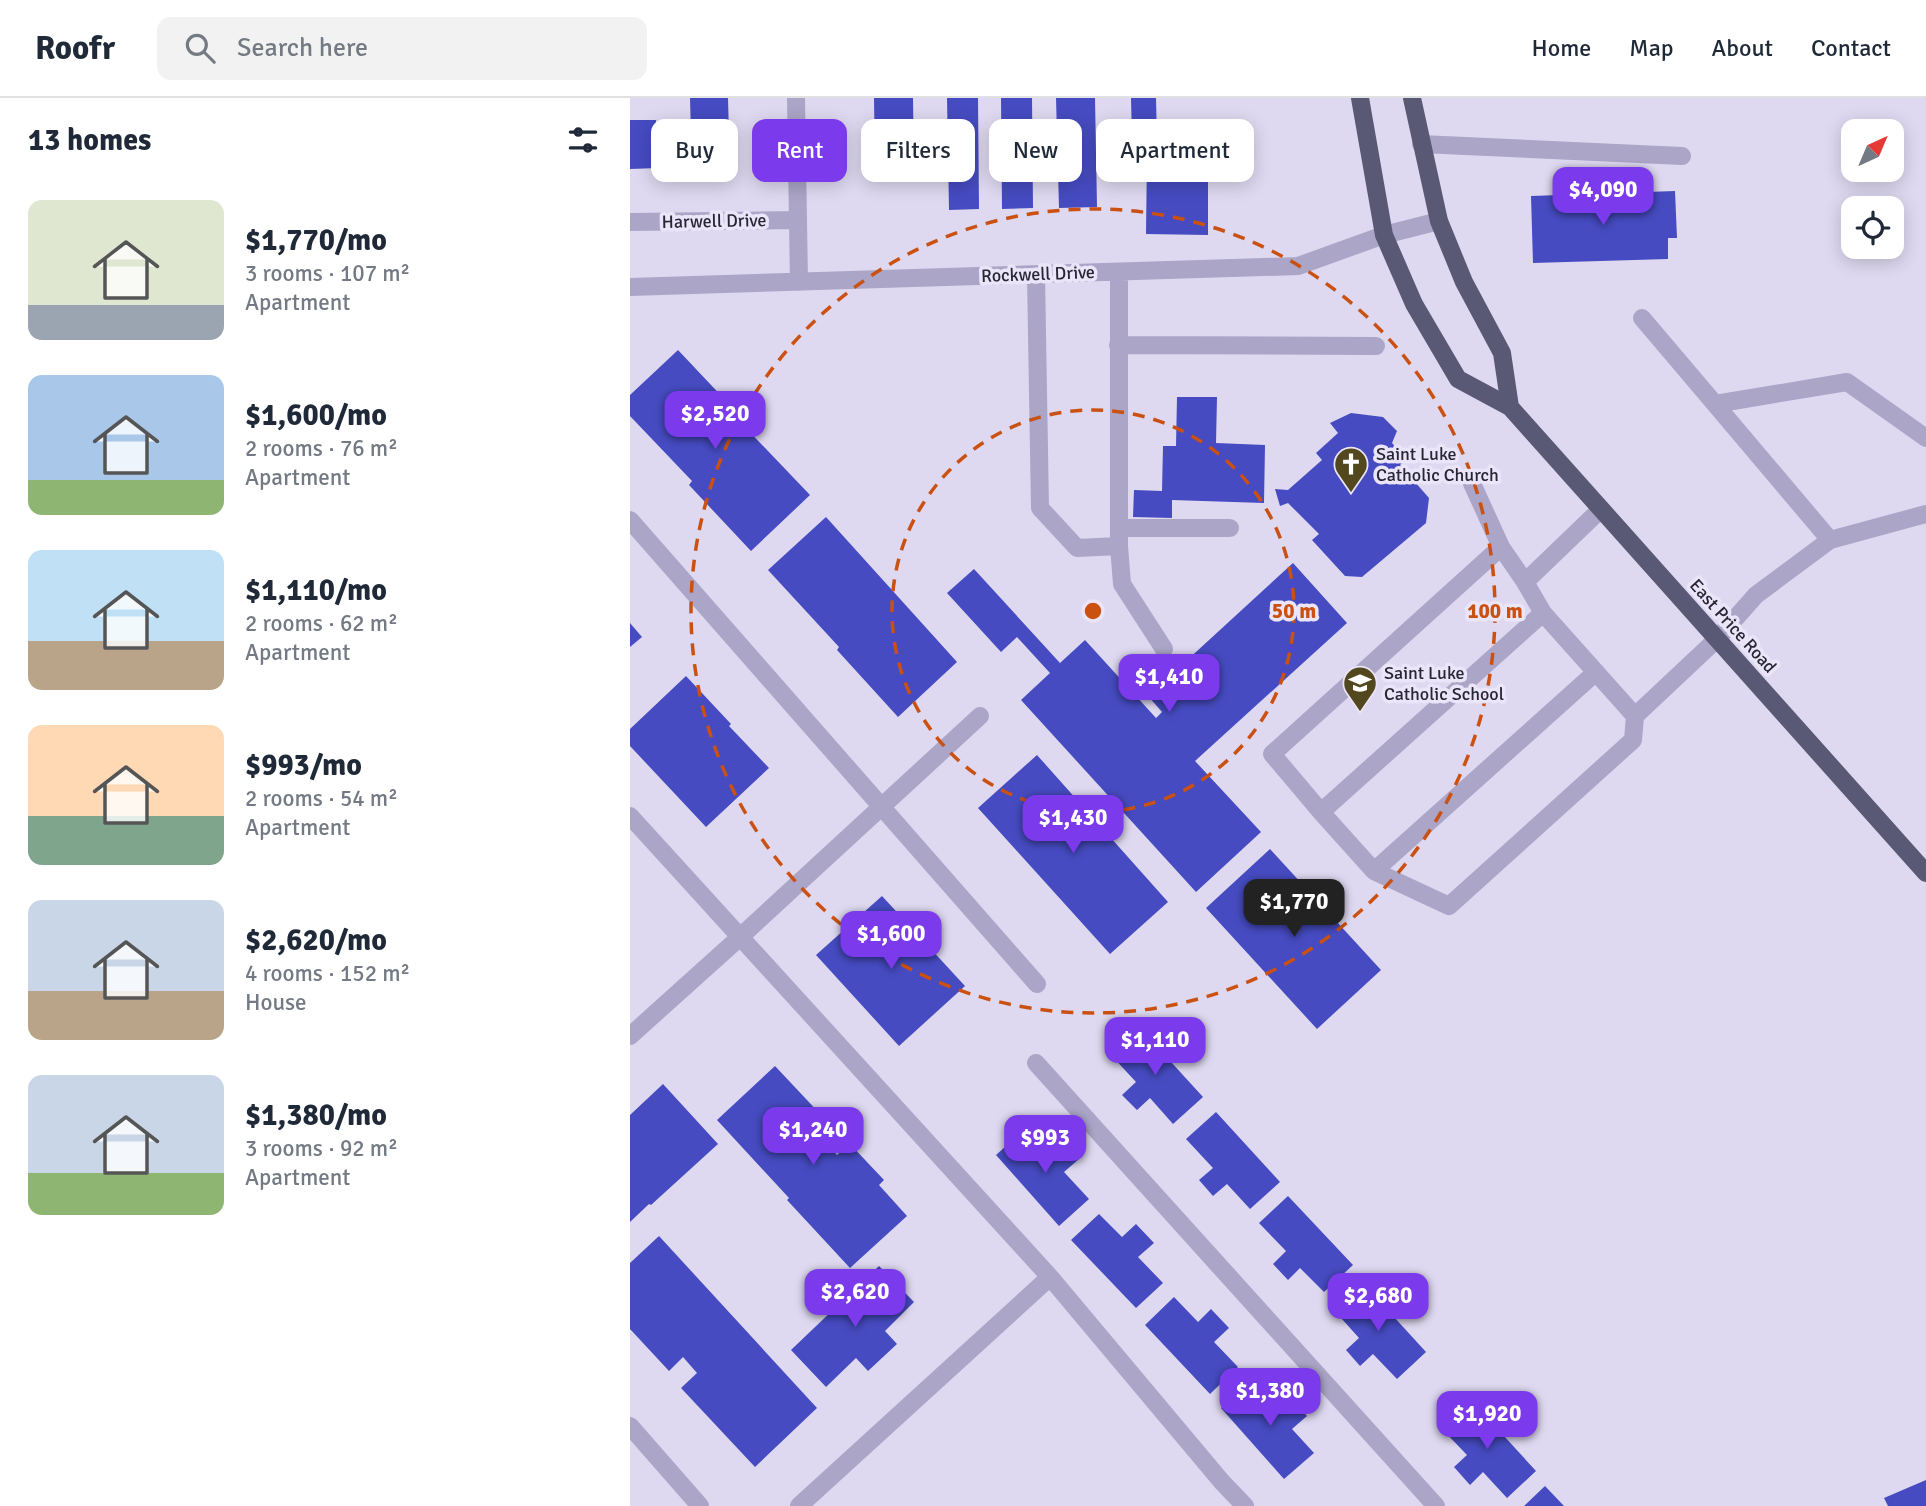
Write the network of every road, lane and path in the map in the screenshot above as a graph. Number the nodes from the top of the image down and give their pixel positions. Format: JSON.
{"nodes":[{"id":1,"x":796,"y":98,"type":"edge"},
{"id":2,"x":1360,"y":98,"type":"edge"},
{"id":3,"x":1412,"y":98,"type":"edge"},
{"id":4,"x":1421,"y":144,"type":"junction"},
{"id":5,"x":1682,"y":156,"type":"dead end"},
{"id":6,"x":797,"y":220,"type":"junction"},
{"id":7,"x":1439,"y":221,"type":"junction"},
{"id":8,"x":630,"y":222,"type":"edge"},
{"id":9,"x":1384,"y":235,"type":"junction"},
{"id":10,"x":1119,"y":272,"type":"junction"},
{"id":11,"x":1035,"y":275,"type":"junction"},
{"id":12,"x":799,"y":282,"type":"junction"},
{"id":13,"x":630,"y":287,"type":"edge"},
{"id":14,"x":1642,"y":318,"type":"dead end"},
{"id":15,"x":1118,"y":345,"type":"junction"},
{"id":16,"x":1376,"y":346,"type":"dead end"},
{"id":17,"x":1715,"y":404,"type":"junction"},
{"id":18,"x":1510,"y":407,"type":"junction"},
{"id":19,"x":1926,"y":438,"type":"edge"},
{"id":20,"x":1470,"y":479,"type":"dead end"},
{"id":21,"x":1601,"y":509,"type":"junction"},
{"id":22,"x":1926,"y":514,"type":"edge"},
{"id":23,"x":630,"y":520,"type":"edge"},
{"id":24,"x":1230,"y":528,"type":"dead end"},
{"id":25,"x":1119,"y":537,"type":"junction"},
{"id":26,"x":1830,"y":540,"type":"junction"},
{"id":27,"x":1501,"y":547,"type":"junction"},
{"id":28,"x":1525,"y":582,"type":"junction"},
{"id":29,"x":1544,"y":613,"type":"junction"},
{"id":30,"x":1717,"y":639,"type":"junction"},
{"id":31,"x":1164,"y":649,"type":"dead end"},
{"id":32,"x":1596,"y":672,"type":"junction"},
{"id":33,"x":980,"y":716,"type":"dead end"},
{"id":34,"x":1635,"y":716,"type":"junction"},
{"id":35,"x":882,"y":807,"type":"junction"},
{"id":36,"x":1321,"y":812,"type":"junction"},
{"id":37,"x":630,"y":816,"type":"edge"},
{"id":38,"x":1374,"y":871,"type":"junction"},
{"id":39,"x":1926,"y":873,"type":"edge"},
{"id":40,"x":739,"y":938,"type":"junction"},
{"id":41,"x":1037,"y":984,"type":"dead end"},
{"id":42,"x":630,"y":1035,"type":"edge"},
{"id":43,"x":1036,"y":1063,"type":"dead end"},
{"id":44,"x":1051,"y":1277,"type":"junction"},
{"id":45,"x":630,"y":1426,"type":"edge"},
{"id":46,"x":700,"y":1506,"type":"edge"},
{"id":47,"x":799,"y":1506,"type":"edge"},
{"id":48,"x":1245,"y":1506,"type":"edge"},
{"id":49,"x":1436,"y":1506,"type":"edge"}],
"edges":[{"from":1,"to":6,"type":"street"},
{"from":2,"to":9,"type":"main road","name":"East Price Road"},
{"from":3,"to":4,"type":"main road"},
{"from":4,"to":5,"type":"street"},
{"from":4,"to":7,"type":"main road"},
{"from":6,"to":8,"type":"street","name":"Harwell Drive"},
{"from":6,"to":12,"type":"street"},
{"from":7,"to":9,"type":"street","name":"Rockwell Drive"},
{"from":7,"to":18,"type":"main road"},
{"from":9,"to":10,"type":"street","name":"Rockwell Drive"},
{"from":9,"to":18,"type":"main road","name":"East Price Road"},
{"from":10,"to":11,"type":"street","name":"Rockwell Drive"},
{"from":10,"to":15,"type":"street"},
{"from":11,"to":12,"type":"street","name":"Rockwell Drive"},
{"from":11,"to":25,"type":"street"},
{"from":12,"to":13,"type":"street","name":"Rockwell Drive"},
{"from":14,"to":17,"type":"street"},
{"from":15,"to":16,"type":"street"},
{"from":15,"to":25,"type":"street"},
{"from":17,"to":19,"type":"street"},
{"from":17,"to":26,"type":"street"},
{"from":18,"to":21,"type":"main road","name":"East Price Road"},
{"from":20,"to":27,"type":"street"},
{"from":21,"to":28,"type":"street"},
{"from":21,"to":30,"type":"main road","name":"East Price Road"},
{"from":22,"to":26,"type":"street"},
{"from":23,"to":35,"type":"street"},
{"from":24,"to":25,"type":"street"},
{"from":25,"to":31,"type":"street"},
{"from":26,"to":30,"type":"street"},
{"from":27,"to":28,"type":"street"},
{"from":27,"to":36,"type":"street"},
{"from":28,"to":29,"type":"street"},
{"from":29,"to":32,"type":"street"},
{"from":29,"to":36,"type":"street"},
{"from":30,"to":34,"type":"street"},
{"from":30,"to":39,"type":"main road","name":"East Price Road"},
{"from":32,"to":34,"type":"street"},
{"from":32,"to":38,"type":"street"},
{"from":33,"to":35,"type":"street"},
{"from":34,"to":38,"type":"street"},
{"from":35,"to":40,"type":"street"},
{"from":35,"to":41,"type":"street"},
{"from":36,"to":38,"type":"street"},
{"from":37,"to":40,"type":"street"},
{"from":40,"to":42,"type":"street"},
{"from":40,"to":44,"type":"street"},
{"from":43,"to":49,"type":"street"},
{"from":44,"to":47,"type":"street"},
{"from":44,"to":48,"type":"street"},
{"from":45,"to":46,"type":"street"}]}
